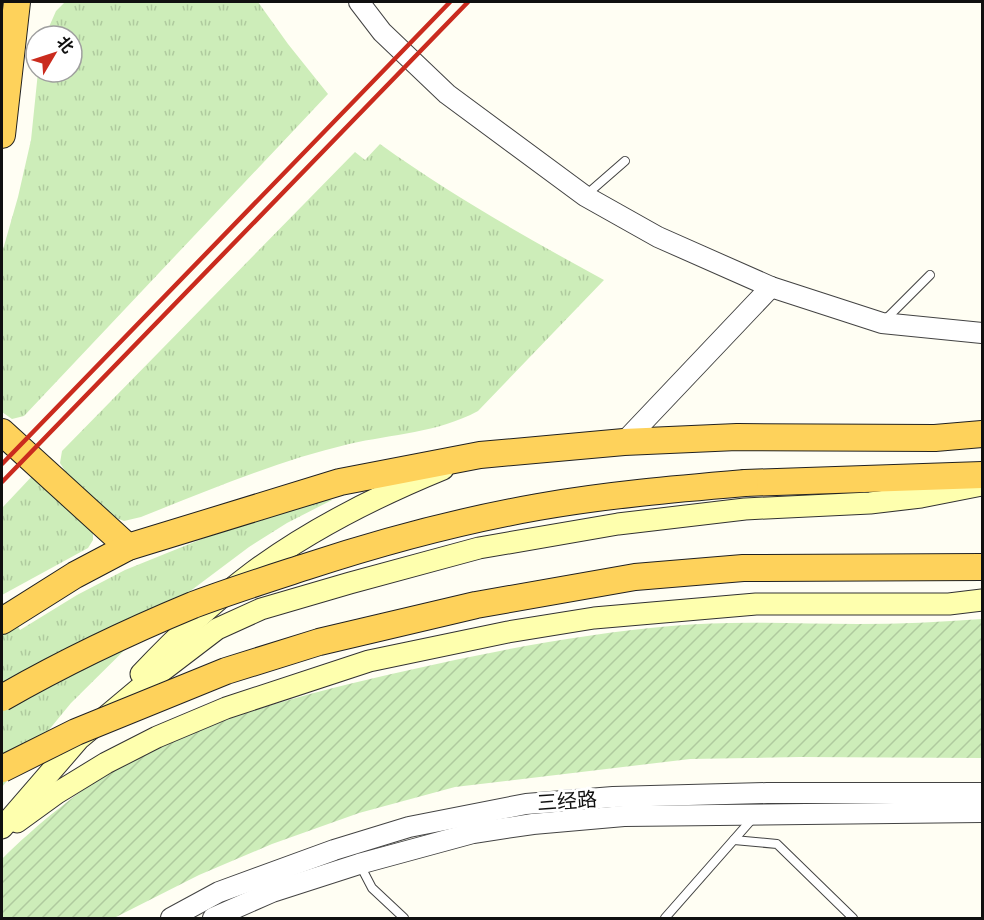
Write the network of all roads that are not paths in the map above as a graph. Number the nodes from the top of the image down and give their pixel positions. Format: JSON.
{"nodes":[{"id":1,"x":15,"y":2,"type":"edge"},
{"id":2,"x":359,"y":2,"type":"edge"},
{"id":3,"x":2,"y":33,"type":"edge"},
{"id":4,"x":2,"y":135,"type":"edge"},
{"id":5,"x":625,"y":161,"type":"dead end"},
{"id":6,"x":585,"y":196,"type":"junction"},
{"id":7,"x":930,"y":275,"type":"dead end"},
{"id":8,"x":771,"y":287,"type":"junction"},
{"id":9,"x":882,"y":323,"type":"junction"},
{"id":10,"x":982,"y":333,"type":"edge"},
{"id":11,"x":2,"y":432,"type":"edge"},
{"id":12,"x":982,"y":434,"type":"edge"},
{"id":13,"x":624,"y":442,"type":"junction"},
{"id":14,"x":480,"y":455,"type":"junction"},
{"id":15,"x":982,"y":475,"type":"edge"},
{"id":16,"x":982,"y":485,"type":"edge"},
{"id":17,"x":128,"y":548,"type":"junction"},
{"id":18,"x":982,"y":567,"type":"edge"},
{"id":19,"x":982,"y":600,"type":"edge"},
{"id":20,"x":2,"y":621,"type":"edge"},
{"id":21,"x":2,"y":698,"type":"edge"},
{"id":22,"x":79,"y":739,"type":"junction"},
{"id":23,"x":2,"y":769,"type":"edge"},
{"id":24,"x":982,"y":793,"type":"edge"},
{"id":25,"x":982,"y":812,"type":"edge"},
{"id":26,"x":755,"y":814,"type":"junction"},
{"id":27,"x":2,"y":828,"type":"edge"},
{"id":28,"x":2,"y":833,"type":"edge"},
{"id":29,"x":734,"y":840,"type":"junction"},
{"id":30,"x":359,"y":864,"type":"junction"},
{"id":31,"x":171,"y":918,"type":"edge"},
{"id":32,"x":213,"y":918,"type":"edge"},
{"id":33,"x":404,"y":918,"type":"edge"},
{"id":34,"x":665,"y":918,"type":"edge"},
{"id":35,"x":853,"y":918,"type":"edge"}],
"edges":[{"from":1,"to":3,"type":"main road"},
{"from":1,"to":4,"type":"highway"},
{"from":2,"to":6,"type":"street"},
{"from":5,"to":6,"type":"lane"},
{"from":6,"to":8,"type":"street"},
{"from":7,"to":9,"type":"lane"},
{"from":8,"to":9,"type":"street"},
{"from":8,"to":13,"type":"street"},
{"from":9,"to":10,"type":"street"},
{"from":11,"to":17,"type":"highway"},
{"from":12,"to":13,"type":"highway"},
{"from":13,"to":14,"type":"highway"},
{"from":14,"to":17,"type":"highway"},
{"from":14,"to":22,"type":"main road"},
{"from":15,"to":21,"type":"highway","bridge":true},
{"from":16,"to":22,"type":"main road"},
{"from":17,"to":20,"type":"highway"},
{"from":18,"to":23,"type":"highway","bridge":true},
{"from":19,"to":28,"type":"main road"},
{"from":22,"to":27,"type":"main road"},
{"from":24,"to":31,"type":"street","name":"三经路"},
{"from":25,"to":26,"type":"street","name":"三经路"},
{"from":26,"to":29,"type":"lane"},
{"from":26,"to":30,"type":"street","name":"三经路"},
{"from":29,"to":34,"type":"lane"},
{"from":29,"to":35,"type":"lane"},
{"from":30,"to":32,"type":"street","name":"三经路"},
{"from":30,"to":33,"type":"lane"}]}
